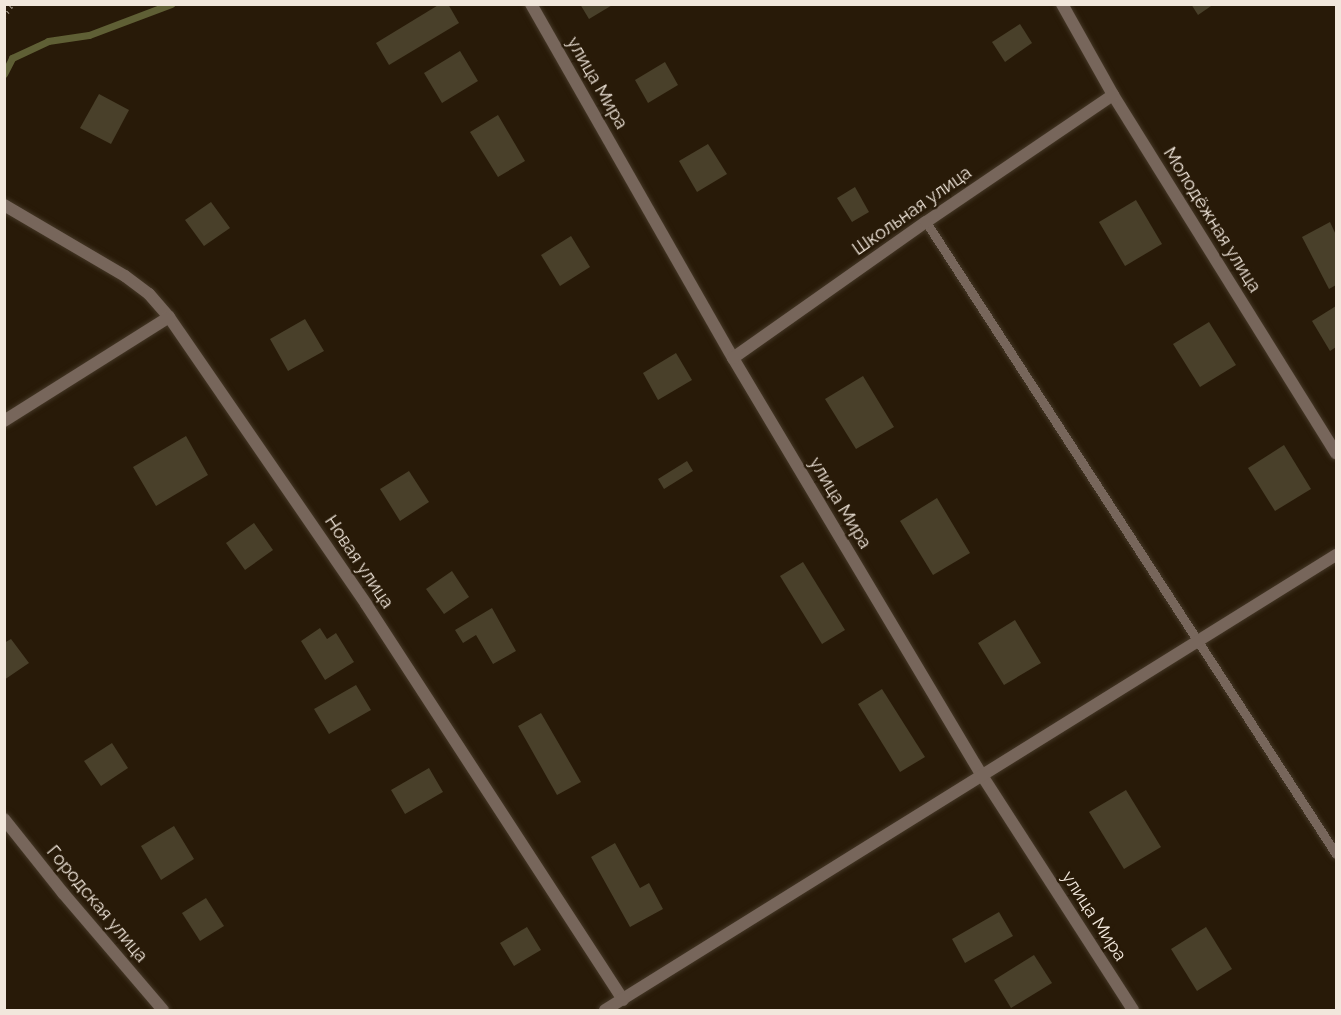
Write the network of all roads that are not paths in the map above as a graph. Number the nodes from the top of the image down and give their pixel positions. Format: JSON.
{"nodes":[{"id":1,"x":531,"y":4,"type":"edge"},
{"id":2,"x":1062,"y":4,"type":"edge"},
{"id":3,"x":1113,"y":95,"type":"junction"},
{"id":4,"x":4,"y":205,"type":"edge"},
{"id":5,"x":926,"y":222,"type":"junction"},
{"id":6,"x":169,"y":317,"type":"junction"},
{"id":7,"x":733,"y":358,"type":"junction"},
{"id":8,"x":4,"y":421,"type":"edge"},
{"id":9,"x":1336,"y":453,"type":"edge"},
{"id":10,"x":1336,"y":555,"type":"edge"},
{"id":11,"x":1199,"y":640,"type":"junction"},
{"id":12,"x":983,"y":777,"type":"junction"},
{"id":13,"x":4,"y":819,"type":"edge"},
{"id":14,"x":1336,"y":854,"type":"edge"},
{"id":15,"x":623,"y":999,"type":"junction"},
{"id":16,"x":163,"y":1011,"type":"edge"},
{"id":17,"x":605,"y":1011,"type":"edge"},
{"id":18,"x":1133,"y":1011,"type":"edge"}],
"edges":[{"from":1,"to":7,"type":"street","name":"улица Мира"},
{"from":2,"to":3,"type":"street","name":"Молодёжная улица"},
{"from":3,"to":5,"type":"street","name":"Школьная улица"},
{"from":3,"to":9,"type":"street","name":"Молодёжная улица"},
{"from":4,"to":6,"type":"street","name":"Новая улица"},
{"from":5,"to":7,"type":"street","name":"Школьная улица"},
{"from":5,"to":11,"type":"lane"},
{"from":6,"to":8,"type":"street"},
{"from":6,"to":15,"type":"street","name":"Новая улица"},
{"from":7,"to":12,"type":"street","name":"улица Мира"},
{"from":10,"to":11,"type":"street"},
{"from":11,"to":12,"type":"street"},
{"from":11,"to":14,"type":"lane"},
{"from":12,"to":15,"type":"street"},
{"from":12,"to":18,"type":"street","name":"улица Мира"},
{"from":13,"to":16,"type":"street","name":"Городская улица"},
{"from":15,"to":17,"type":"street"}]}
